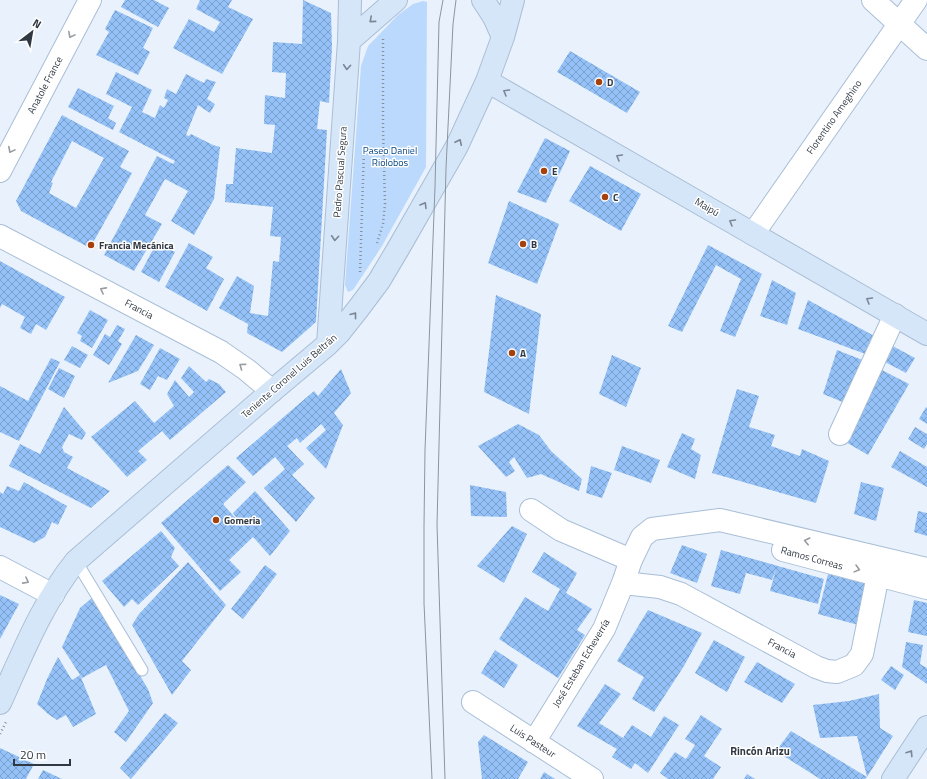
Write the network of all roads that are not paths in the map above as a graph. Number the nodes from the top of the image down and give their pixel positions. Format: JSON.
{"nodes":[{"id":1,"x":90,"y":0,"type":"edge"},
{"id":2,"x":350,"y":0,"type":"edge"},
{"id":3,"x":483,"y":0,"type":"edge"},
{"id":4,"x":513,"y":0,"type":"edge"},
{"id":5,"x":873,"y":0,"type":"edge"},
{"id":6,"x":916,"y":0,"type":"edge"},
{"id":7,"x":390,"y":5,"type":"edge"},
{"id":8,"x":899,"y":24,"type":"junction"},
{"id":9,"x":503,"y":37,"type":"junction"},
{"id":10,"x":349,"y":41,"type":"junction"},
{"id":11,"x":927,"y":49,"type":"edge"},
{"id":12,"x":487,"y":81,"type":"junction"},
{"id":13,"x":0,"y":170,"type":"edge"},
{"id":14,"x":752,"y":234,"type":"junction"},
{"id":15,"x":0,"y":236,"type":"edge"},
{"id":16,"x":895,"y":315,"type":"junction"},
{"id":17,"x":927,"y":334,"type":"edge"},
{"id":18,"x":328,"y":344,"type":"junction"},
{"id":19,"x":272,"y":390,"type":"junction"},
{"id":20,"x":840,"y":434,"type":"dead end"},
{"id":21,"x":531,"y":510,"type":"dead end"},
{"id":22,"x":699,"y":523,"type":"junction"},
{"id":23,"x":631,"y":560,"type":"junction"},
{"id":24,"x":76,"y":561,"type":"junction"},
{"id":25,"x":0,"y":567,"type":"edge"},
{"id":26,"x":927,"y":569,"type":"edge"},
{"id":27,"x":878,"y":575,"type":"junction"},
{"id":28,"x":623,"y":583,"type":"junction"},
{"id":29,"x":927,"y":588,"type":"edge"},
{"id":30,"x":53,"y":595,"type":"junction"},
{"id":31,"x":142,"y":670,"type":"dead end"},
{"id":32,"x":474,"y":702,"type":"dead end"},
{"id":33,"x":3,"y":712,"type":"edge"},
{"id":34,"x":927,"y":727,"type":"edge"},
{"id":35,"x":534,"y":742,"type":"junction"},
{"id":36,"x":592,"y":779,"type":"edge"},
{"id":37,"x":893,"y":779,"type":"edge"}],
"edges":[{"from":1,"to":13,"type":"street","name":"Anatole France","one_way":true},
{"from":2,"to":10,"type":"main road","name":"Pedro Pascual Segura"},
{"from":3,"to":9,"type":"main road"},
{"from":4,"to":9,"type":"main road","name":"Teniente Coronel Luis Beltrán"},
{"from":5,"to":8,"type":"street"},
{"from":6,"to":8,"type":"street","name":"Florentino Ameghino"},
{"from":7,"to":10,"type":"main road","one_way":true},
{"from":8,"to":11,"type":"street"},
{"from":8,"to":14,"type":"street","name":"Florentino Ameghino"},
{"from":9,"to":12,"type":"main road","name":"Teniente Coronel Luis Beltrán"},
{"from":10,"to":18,"type":"main road","name":"Pedro Pascual Segura","one_way":true},
{"from":14,"to":12,"type":"main road","name":"Maipú","one_way":true},
{"from":18,"to":12,"type":"main road","name":"Teniente Coronel Luis Beltrán","one_way":true},
{"from":16,"to":14,"type":"main road","name":"Maipú","one_way":true},
{"from":19,"to":15,"type":"street","name":"Francia","one_way":true},
{"from":16,"to":17,"type":"main road","name":"Maipú"},
{"from":16,"to":20,"type":"street"},
{"from":18,"to":19,"type":"main road","name":"Teniente Coronel Luis Beltrán"},
{"from":19,"to":24,"type":"main road","name":"Teniente Coronel Luis Beltrán"},
{"from":21,"to":23,"type":"street"},
{"from":22,"to":23,"type":"street","name":"Ramos Correas"},
{"from":26,"to":22,"type":"street","name":"Ramos Correas","one_way":true},
{"from":22,"to":27,"type":"street","name":"Ramos Correas","one_way":true},
{"from":23,"to":28,"type":"street","name":"José Esteban Echeverría"},
{"from":24,"to":30,"type":"main road","name":"Teniente Coronel Luis Beltrán"},
{"from":24,"to":31,"type":"lane"},
{"from":25,"to":30,"type":"street","one_way":true},
{"from":27,"to":28,"type":"street","name":"Francia"},
{"from":27,"to":29,"type":"street","name":"Ramos Correas"},
{"from":28,"to":35,"type":"street","name":"José Esteban Echeverría"},
{"from":30,"to":33,"type":"main road","name":"Teniente Coronel Luis Beltrán"},
{"from":32,"to":35,"type":"street","name":"Luis Pasteur"},
{"from":37,"to":34,"type":"main road","one_way":true},
{"from":35,"to":36,"type":"street","name":"Luis Pasteur"}]}
